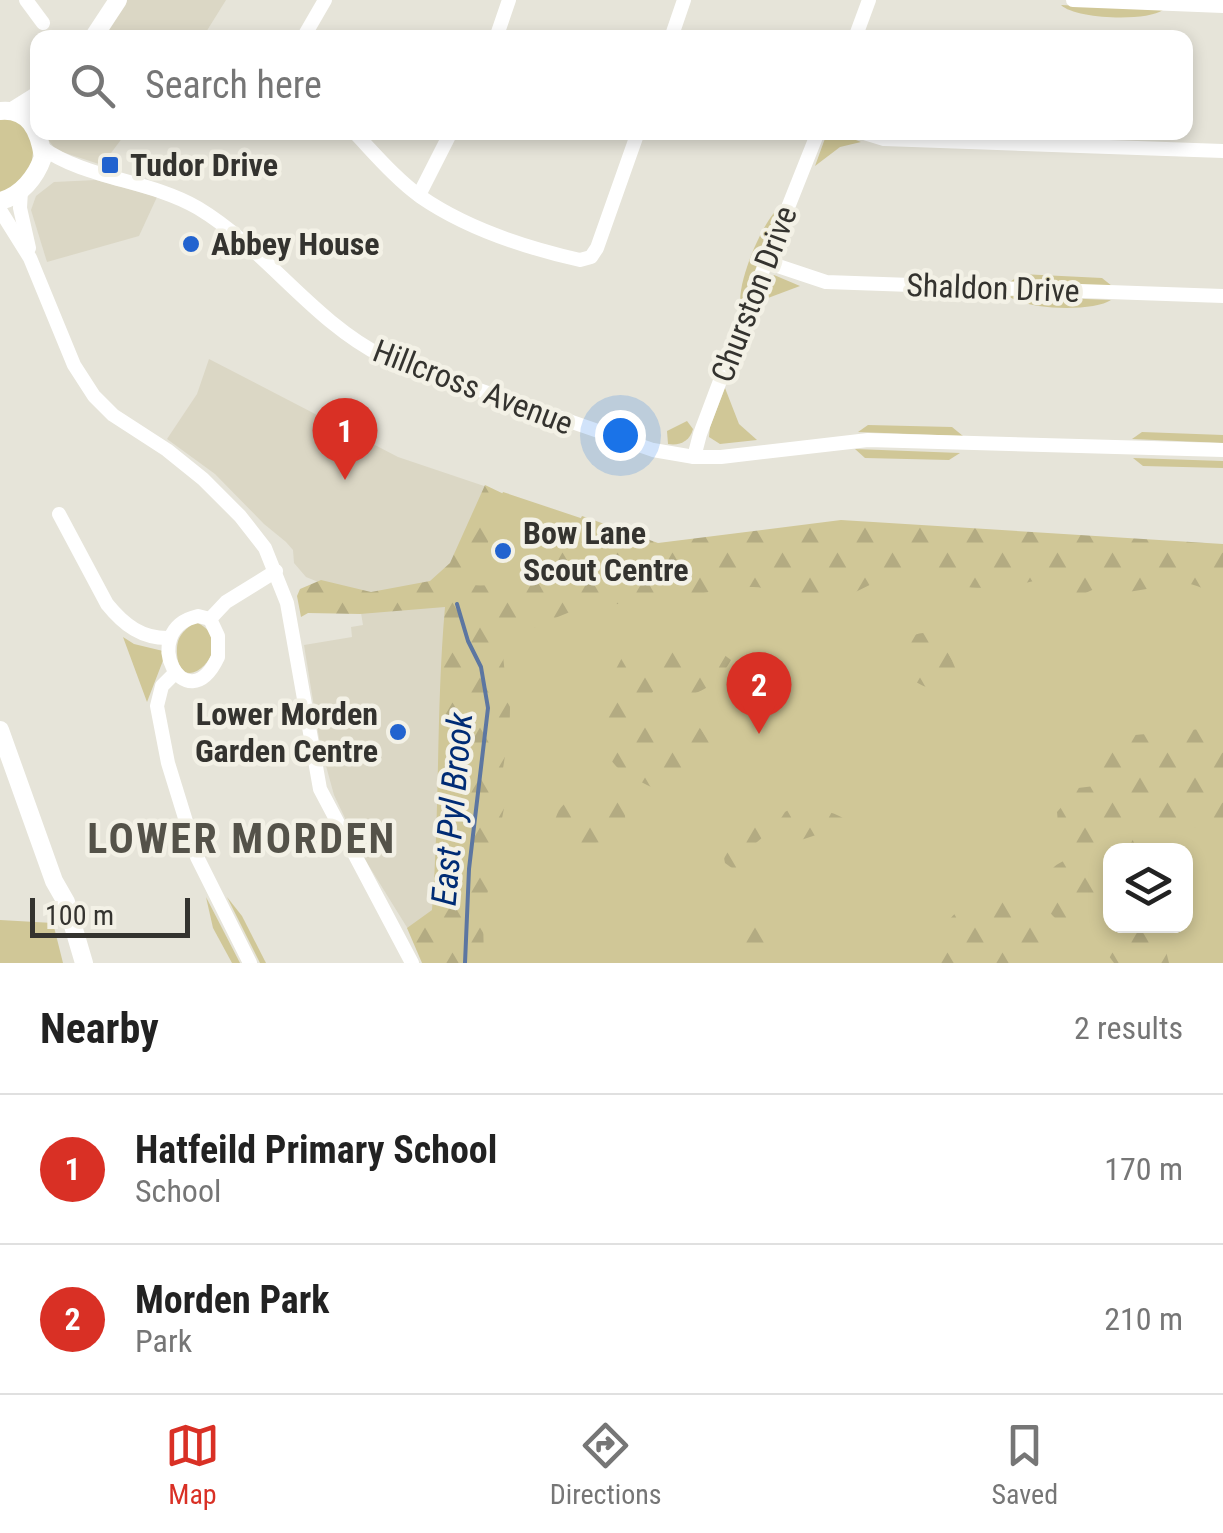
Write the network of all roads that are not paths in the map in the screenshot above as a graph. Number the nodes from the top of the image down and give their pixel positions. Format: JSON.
{"nodes":[{"id":1,"x":26,"y":0,"type":"edge"},
{"id":2,"x":118,"y":0,"type":"edge"},
{"id":3,"x":326,"y":0,"type":"edge"},
{"id":4,"x":509,"y":0,"type":"edge"},
{"id":5,"x":684,"y":0,"type":"edge"},
{"id":6,"x":869,"y":0,"type":"edge"},
{"id":7,"x":1073,"y":0,"type":"edge"},
{"id":8,"x":1223,"y":6,"type":"edge"},
{"id":9,"x":43,"y":23,"type":"dead end"},
{"id":10,"x":98,"y":30,"type":"edge"},
{"id":11,"x":308,"y":30,"type":"edge"},
{"id":12,"x":499,"y":30,"type":"edge"},
{"id":13,"x":674,"y":30,"type":"edge"},
{"id":14,"x":858,"y":30,"type":"edge"},
{"id":15,"x":30,"y":99,"type":"edge"},
{"id":16,"x":7,"y":110,"type":"edge"},
{"id":17,"x":40,"y":140,"type":"edge"},
{"id":18,"x":362,"y":140,"type":"edge"},
{"id":19,"x":447,"y":140,"type":"edge"},
{"id":20,"x":635,"y":140,"type":"edge"},
{"id":21,"x":815,"y":140,"type":"edge"},
{"id":22,"x":912,"y":140,"type":"edge"},
{"id":23,"x":41,"y":147,"type":"junction"},
{"id":24,"x":1223,"y":151,"type":"edge"},
{"id":25,"x":76,"y":167,"type":"junction"},
{"id":26,"x":37,"y":172,"type":"junction"},
{"id":27,"x":21,"y":190,"type":"junction"},
{"id":28,"x":419,"y":195,"type":"junction"},
{"id":29,"x":0,"y":201,"type":"edge"},
{"id":30,"x":0,"y":210,"type":"edge"},
{"id":31,"x":30,"y":258,"type":"junction"},
{"id":32,"x":766,"y":262,"type":"junction"},
{"id":33,"x":1223,"y":296,"type":"edge"},
{"id":34,"x":1223,"y":450,"type":"edge"},
{"id":35,"x":694,"y":457,"type":"junction"},
{"id":36,"x":59,"y":514,"type":"dead end"},
{"id":37,"x":276,"y":571,"type":"junction"},
{"id":38,"x":210,"y":619,"type":"junction"},
{"id":39,"x":170,"y":638,"type":"junction"},
{"id":40,"x":174,"y":674,"type":"junction"},
{"id":41,"x":0,"y":730,"type":"edge"},
{"id":42,"x":54,"y":880,"type":"junction"},
{"id":43,"x":73,"y":963,"type":"edge"},
{"id":44,"x":84,"y":963,"type":"edge"},
{"id":45,"x":250,"y":963,"type":"edge"},
{"id":46,"x":412,"y":963,"type":"edge"}],
"edges":[{"from":1,"to":9,"type":"street"},
{"from":2,"to":10,"type":"main road"},
{"from":3,"to":11,"type":"street"},
{"from":4,"to":12,"type":"street"},
{"from":5,"to":13,"type":"street"},
{"from":6,"to":14,"type":"street"},
{"from":7,"to":8,"type":"street"},
{"from":15,"to":16,"type":"main road"},
{"from":17,"to":23,"type":"main road"},
{"from":18,"to":28,"type":"street"},
{"from":19,"to":28,"type":"street"},
{"from":20,"to":28,"type":"street"},
{"from":21,"to":32,"type":"street","name":"Churston Drive"},
{"from":22,"to":24,"type":"street"},
{"from":23,"to":25,"type":"street","name":"Hillcross Avenue"},
{"from":23,"to":26,"type":"main road"},
{"from":25,"to":26,"type":"street","name":"Hillcross Avenue"},
{"from":25,"to":35,"type":"street","name":"Hillcross Avenue"},
{"from":26,"to":27,"type":"main road"},
{"from":27,"to":29,"type":"main road"},
{"from":27,"to":31,"type":"street"},
{"from":30,"to":31,"type":"street"},
{"from":31,"to":37,"type":"street"},
{"from":32,"to":33,"type":"street","name":"Shaldon Drive"},
{"from":32,"to":35,"type":"street","name":"Churston Drive"},
{"from":34,"to":35,"type":"street","name":"Hillcross Avenue"},
{"from":36,"to":39,"type":"street"},
{"from":37,"to":38,"type":"street"},
{"from":37,"to":46,"type":"street"},
{"from":38,"to":39,"type":"street"},
{"from":38,"to":40,"type":"street"},
{"from":39,"to":40,"type":"street"},
{"from":40,"to":45,"type":"street"},
{"from":41,"to":42,"type":"main road"},
{"from":42,"to":43,"type":"main road"},
{"from":42,"to":44,"type":"main road"}]}
